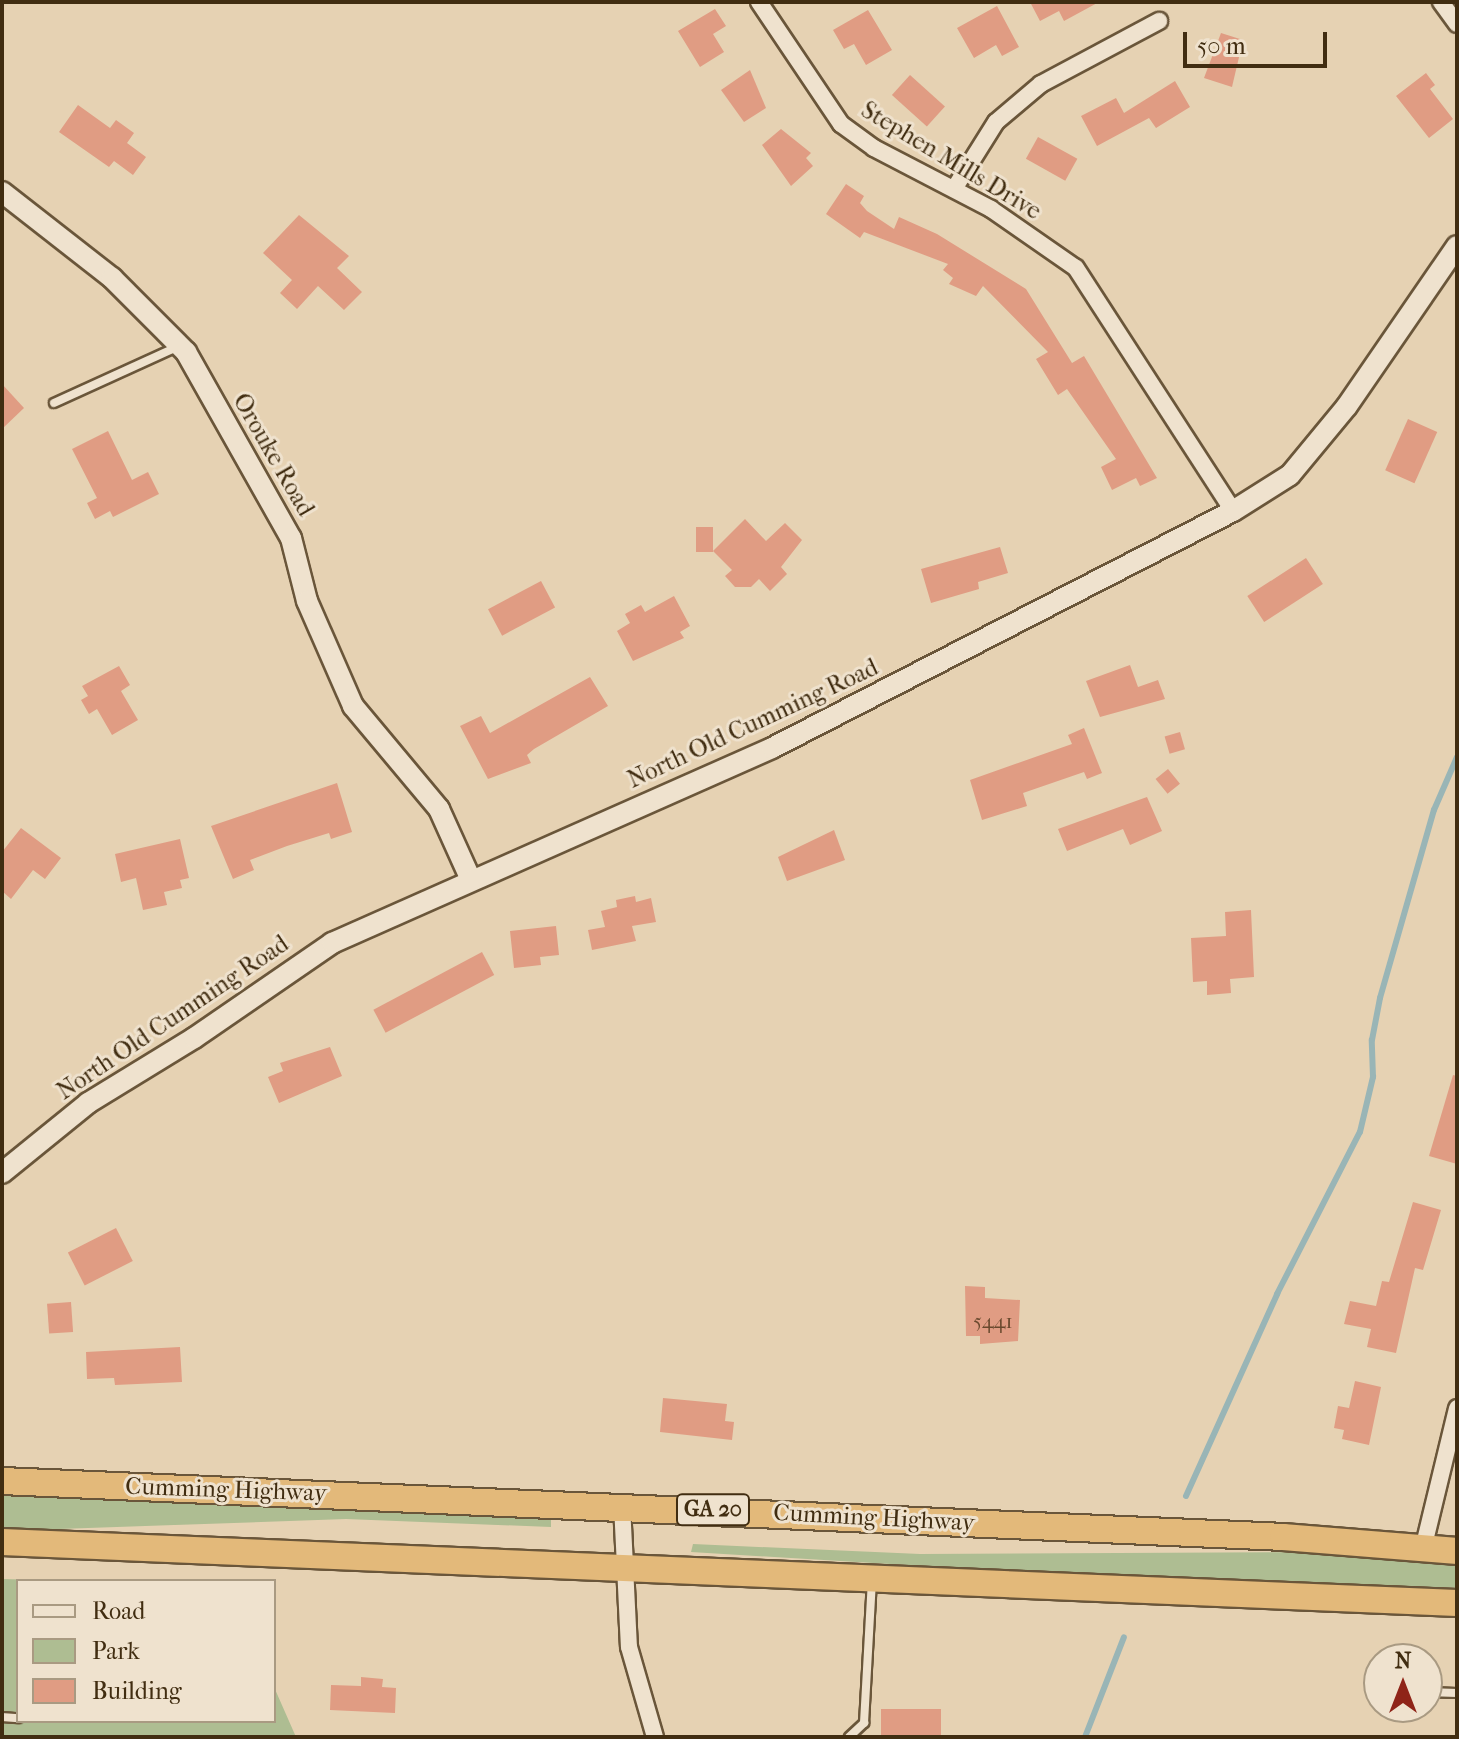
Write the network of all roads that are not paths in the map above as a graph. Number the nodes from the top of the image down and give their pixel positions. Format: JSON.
{"nodes":[{"id":1,"x":759,"y":2,"type":"edge"},
{"id":2,"x":1441,"y":2,"type":"edge"},
{"id":3,"x":1159,"y":21,"type":"dead end"},
{"id":4,"x":1457,"y":24,"type":"edge"},
{"id":5,"x":954,"y":189,"type":"junction"},
{"id":6,"x":2,"y":192,"type":"edge"},
{"id":7,"x":1457,"y":246,"type":"edge"},
{"id":8,"x":179,"y":346,"type":"junction"},
{"id":9,"x":54,"y":403,"type":"dead end"},
{"id":10,"x":1233,"y":511,"type":"junction"},
{"id":11,"x":471,"y":880,"type":"junction"},
{"id":12,"x":2,"y":1173,"type":"edge"},
{"id":13,"x":1457,"y":1408,"type":"edge"},
{"id":14,"x":2,"y":1481,"type":"edge"},
{"id":15,"x":622,"y":1505,"type":"junction"},
{"id":16,"x":2,"y":1542,"type":"edge"},
{"id":17,"x":1423,"y":1549,"type":"junction"},
{"id":18,"x":1457,"y":1551,"type":"edge"},
{"id":19,"x":622,"y":1564,"type":"junction"},
{"id":20,"x":872,"y":1576,"type":"junction"},
{"id":21,"x":1457,"y":1603,"type":"edge"},
{"id":22,"x":655,"y":1737,"type":"edge"},
{"id":23,"x":849,"y":1737,"type":"edge"}],
"edges":[{"from":1,"to":5,"type":"street","name":"Stephen Mills Drive"},
{"from":2,"to":4,"type":"street"},
{"from":3,"to":5,"type":"street"},
{"from":5,"to":10,"type":"street","name":"Stephen Mills Drive"},
{"from":6,"to":8,"type":"street","name":"Orouke Road"},
{"from":7,"to":10,"type":"street","name":"North Old Cumming Road"},
{"from":8,"to":9,"type":"lane"},
{"from":8,"to":11,"type":"street","name":"Orouke Road"},
{"from":10,"to":11,"type":"street","name":"North Old Cumming Road"},
{"from":11,"to":12,"type":"street","name":"North Old Cumming Road"},
{"from":13,"to":17,"type":"street"},
{"from":14,"to":15,"type":"highway","name":"Cumming Highway","number":"GA 20"},
{"from":15,"to":17,"type":"highway","name":"Cumming Highway","number":"GA 20"},
{"from":15,"to":19,"type":"street"},
{"from":16,"to":19,"type":"highway"},
{"from":17,"to":18,"type":"highway","name":"Cumming Highway","number":"GA 20"},
{"from":19,"to":20,"type":"highway"},
{"from":19,"to":22,"type":"street"},
{"from":20,"to":21,"type":"highway"},
{"from":20,"to":23,"type":"lane"}]}
